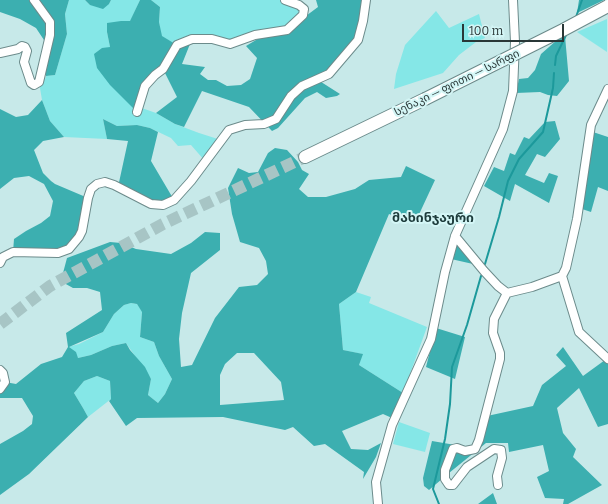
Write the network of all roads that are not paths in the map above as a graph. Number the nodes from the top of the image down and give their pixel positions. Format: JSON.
{"nodes":[{"id":1,"x":34,"y":0,"type":"edge"},
{"id":2,"x":285,"y":0,"type":"edge"},
{"id":3,"x":366,"y":0,"type":"edge"},
{"id":4,"x":512,"y":0,"type":"edge"},
{"id":5,"x":608,"y":6,"type":"edge"},
{"id":6,"x":0,"y":53,"type":"edge"},
{"id":7,"x":608,"y":89,"type":"edge"},
{"id":8,"x":605,"y":105,"type":"edge"},
{"id":9,"x":137,"y":112,"type":"dead end"},
{"id":10,"x":305,"y":157,"type":"tunnel mouth"},
{"id":11,"x":455,"y":236,"type":"junction"},
{"id":12,"x":0,"y":263,"type":"edge"},
{"id":13,"x":562,"y":276,"type":"junction"},
{"id":14,"x":507,"y":293,"type":"junction"},
{"id":15,"x":608,"y":359,"type":"edge"},
{"id":16,"x":0,"y":370,"type":"edge"},
{"id":17,"x":0,"y":389,"type":"edge"},
{"id":18,"x":498,"y":485,"type":"dead end"},
{"id":19,"x":378,"y":504,"type":"edge"}],
"edges":[{"from":1,"to":6,"type":"street"},
{"from":2,"to":9,"type":"street"},
{"from":3,"to":12,"type":"street"},
{"from":4,"to":11,"type":"street"},
{"from":5,"to":10,"type":"highway","name":"სენაკი — ფოთი — სარფი","bridge":true},
{"from":7,"to":8,"type":"street"},
{"from":8,"to":13,"type":"street"},
{"from":11,"to":14,"type":"street"},
{"from":11,"to":19,"type":"street"},
{"from":13,"to":14,"type":"street"},
{"from":13,"to":15,"type":"street"},
{"from":14,"to":18,"type":"street"},
{"from":16,"to":17,"type":"street"}]}
